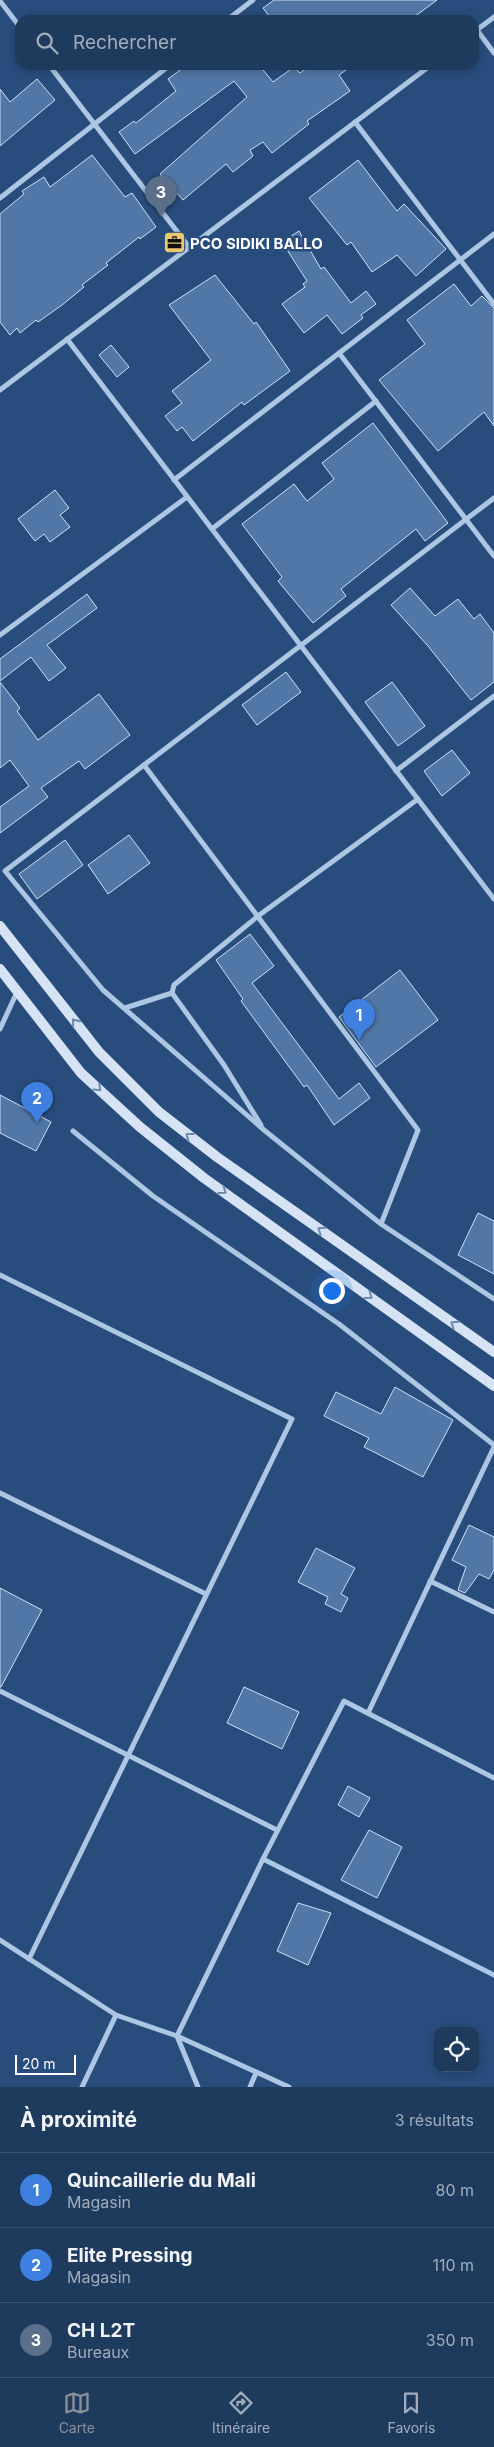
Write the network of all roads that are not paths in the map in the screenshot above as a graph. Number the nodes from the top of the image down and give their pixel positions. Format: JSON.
{"nodes":[{"id":1,"x":253,"y":0,"type":"edge"},
{"id":2,"x":0,"y":1,"type":"edge"},
{"id":3,"x":234,"y":15,"type":"edge"},
{"id":4,"x":494,"y":17,"type":"edge"},
{"id":5,"x":15,"y":20,"type":"edge"},
{"id":6,"x":479,"y":28,"type":"edge"},
{"id":7,"x":479,"y":36,"type":"edge"},
{"id":8,"x":494,"y":53,"type":"edge"},
{"id":9,"x":54,"y":70,"type":"edge"},
{"id":10,"x":164,"y":70,"type":"edge"},
{"id":11,"x":423,"y":70,"type":"edge"},
{"id":12,"x":355,"y":122,"type":"junction"},
{"id":13,"x":95,"y":124,"type":"junction"},
{"id":14,"x":0,"y":198,"type":"edge"},
{"id":15,"x":494,"y":234,"type":"edge"},
{"id":16,"x":189,"y":247,"type":"junction"},
{"id":17,"x":461,"y":260,"type":"junction"},
{"id":18,"x":494,"y":304,"type":"edge"},
{"id":19,"x":67,"y":339,"type":"junction"},
{"id":20,"x":339,"y":353,"type":"junction"},
{"id":21,"x":0,"y":390,"type":"edge"},
{"id":22,"x":376,"y":401,"type":"junction"},
{"id":23,"x":174,"y":480,"type":"junction"},
{"id":24,"x":187,"y":497,"type":"junction"},
{"id":25,"x":494,"y":498,"type":"edge"},
{"id":26,"x":466,"y":519,"type":"junction"},
{"id":27,"x":212,"y":529,"type":"junction"},
{"id":28,"x":494,"y":556,"type":"edge"},
{"id":29,"x":0,"y":635,"type":"edge"},
{"id":30,"x":301,"y":645,"type":"junction"},
{"id":31,"x":494,"y":696,"type":"edge"},
{"id":32,"x":144,"y":765,"type":"junction"},
{"id":33,"x":396,"y":771,"type":"junction"},
{"id":34,"x":418,"y":799,"type":"junction"},
{"id":35,"x":494,"y":888,"type":"edge"},
{"id":36,"x":489,"y":892,"type":"junction"},
{"id":37,"x":494,"y":899,"type":"edge"},
{"id":38,"x":258,"y":916,"type":"junction"},
{"id":39,"x":0,"y":926,"type":"edge"},
{"id":40,"x":0,"y":969,"type":"edge"},
{"id":41,"x":18,"y":992,"type":"junction"},
{"id":42,"x":172,"y":993,"type":"junction"},
{"id":43,"x":125,"y":1008,"type":"junction"},
{"id":44,"x":0,"y":1029,"type":"edge"},
{"id":45,"x":264,"y":1130,"type":"junction"},
{"id":46,"x":73,"y":1131,"type":"dead end"},
{"id":47,"x":381,"y":1224,"type":"junction"},
{"id":48,"x":0,"y":1275,"type":"edge"},
{"id":49,"x":494,"y":1299,"type":"edge"},
{"id":50,"x":494,"y":1352,"type":"edge"},
{"id":51,"x":494,"y":1386,"type":"edge"},
{"id":52,"x":494,"y":1446,"type":"edge"},
{"id":53,"x":0,"y":1492,"type":"edge"},
{"id":54,"x":430,"y":1580,"type":"junction"},
{"id":55,"x":206,"y":1594,"type":"junction"},
{"id":56,"x":494,"y":1612,"type":"edge"},
{"id":57,"x":0,"y":1692,"type":"edge"},
{"id":58,"x":368,"y":1713,"type":"junction"},
{"id":59,"x":127,"y":1754,"type":"junction"},
{"id":60,"x":494,"y":1778,"type":"edge"},
{"id":61,"x":278,"y":1830,"type":"junction"},
{"id":62,"x":262,"y":1859,"type":"junction"},
{"id":63,"x":0,"y":1940,"type":"edge"},
{"id":64,"x":29,"y":1959,"type":"junction"},
{"id":65,"x":494,"y":1975,"type":"edge"},
{"id":66,"x":116,"y":2015,"type":"junction"},
{"id":67,"x":177,"y":2036,"type":"junction"},
{"id":68,"x":256,"y":2074,"type":"junction"},
{"id":69,"x":82,"y":2087,"type":"edge"},
{"id":70,"x":198,"y":2087,"type":"edge"},
{"id":71,"x":250,"y":2087,"type":"edge"},
{"id":72,"x":289,"y":2087,"type":"edge"}],
"edges":[{"from":1,"to":3,"type":"street"},
{"from":2,"to":5,"type":"street"},
{"from":4,"to":6,"type":"street"},
{"from":7,"to":8,"type":"street"},
{"from":9,"to":13,"type":"street"},
{"from":10,"to":13,"type":"street"},
{"from":11,"to":12,"type":"street"},
{"from":12,"to":16,"type":"street"},
{"from":12,"to":17,"type":"street"},
{"from":13,"to":14,"type":"street"},
{"from":13,"to":16,"type":"street"},
{"from":15,"to":17,"type":"street"},
{"from":16,"to":19,"type":"street"},
{"from":17,"to":18,"type":"street"},
{"from":17,"to":20,"type":"street"},
{"from":19,"to":21,"type":"street"},
{"from":19,"to":23,"type":"street"},
{"from":20,"to":22,"type":"street"},
{"from":20,"to":23,"type":"street"},
{"from":22,"to":26,"type":"street"},
{"from":22,"to":27,"type":"street"},
{"from":23,"to":24,"type":"street"},
{"from":24,"to":27,"type":"street"},
{"from":24,"to":29,"type":"street"},
{"from":25,"to":26,"type":"street"},
{"from":26,"to":28,"type":"street"},
{"from":26,"to":30,"type":"street"},
{"from":27,"to":30,"type":"street"},
{"from":30,"to":32,"type":"street"},
{"from":30,"to":33,"type":"street"},
{"from":31,"to":33,"type":"street"},
{"from":32,"to":38,"type":"street"},
{"from":32,"to":43,"type":"street"},
{"from":33,"to":34,"type":"street"},
{"from":34,"to":36,"type":"street"},
{"from":34,"to":38,"type":"street"},
{"from":35,"to":36,"type":"street"},
{"from":36,"to":37,"type":"street"},
{"from":38,"to":42,"type":"street"},
{"from":38,"to":47,"type":"street"},
{"from":50,"to":39,"type":"street","one_way":true},
{"from":40,"to":41,"type":"street"},
{"from":41,"to":44,"type":"street"},
{"from":41,"to":51,"type":"street","one_way":true},
{"from":42,"to":43,"type":"street"},
{"from":42,"to":45,"type":"street"},
{"from":43,"to":45,"type":"street"},
{"from":45,"to":47,"type":"street"},
{"from":46,"to":52,"type":"street"},
{"from":47,"to":49,"type":"street"},
{"from":48,"to":55,"type":"street"},
{"from":52,"to":54,"type":"street"},
{"from":53,"to":55,"type":"street"},
{"from":54,"to":56,"type":"street"},
{"from":54,"to":58,"type":"street"},
{"from":55,"to":59,"type":"street"},
{"from":57,"to":59,"type":"street"},
{"from":58,"to":60,"type":"street"},
{"from":58,"to":61,"type":"street"},
{"from":59,"to":61,"type":"street"},
{"from":59,"to":64,"type":"street"},
{"from":61,"to":62,"type":"street"},
{"from":62,"to":65,"type":"street"},
{"from":62,"to":67,"type":"street"},
{"from":63,"to":64,"type":"street"},
{"from":64,"to":66,"type":"street"},
{"from":66,"to":67,"type":"street"},
{"from":66,"to":69,"type":"street"},
{"from":67,"to":68,"type":"street"},
{"from":67,"to":70,"type":"street"},
{"from":68,"to":71,"type":"street"},
{"from":68,"to":72,"type":"street"}]}
